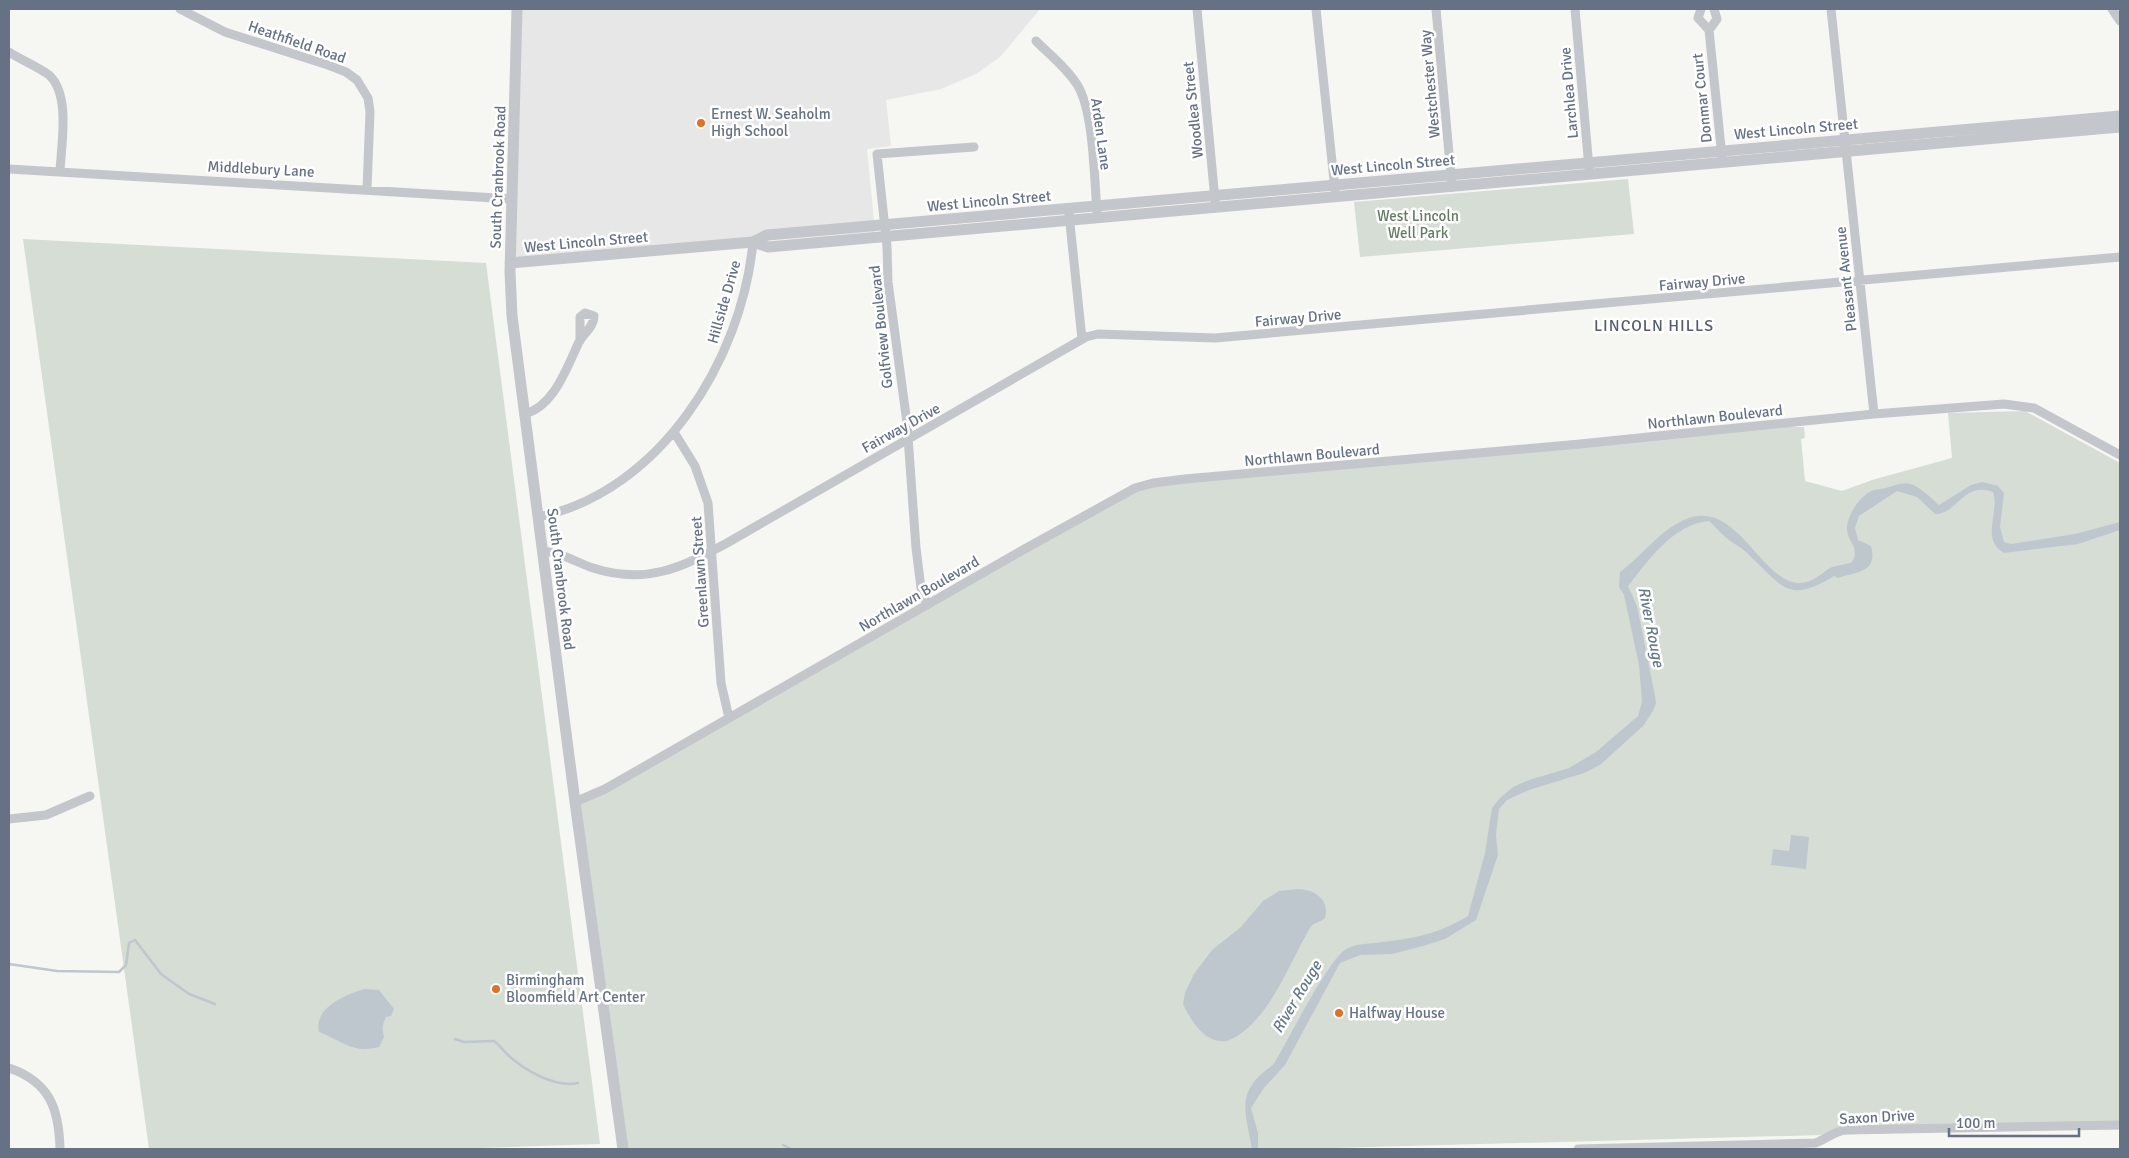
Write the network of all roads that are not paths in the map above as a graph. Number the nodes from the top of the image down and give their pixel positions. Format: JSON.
{"nodes":[{"id":1,"x":180,"y":9,"type":"edge"},
{"id":2,"x":517,"y":9,"type":"edge"},
{"id":3,"x":1197,"y":9,"type":"edge"},
{"id":4,"x":1316,"y":9,"type":"edge"},
{"id":5,"x":1436,"y":9,"type":"edge"},
{"id":6,"x":1575,"y":9,"type":"edge"},
{"id":7,"x":1701,"y":9,"type":"edge"},
{"id":8,"x":1714,"y":9,"type":"edge"},
{"id":9,"x":1831,"y":9,"type":"edge"},
{"id":10,"x":2112,"y":9,"type":"edge"},
{"id":11,"x":2120,"y":21,"type":"edge"},
{"id":12,"x":1709,"y":30,"type":"junction"},
{"id":13,"x":1036,"y":41,"type":"dead end"},
{"id":14,"x":9,"y":52,"type":"edge"},
{"id":15,"x":2120,"y":116,"type":"edge"},
{"id":16,"x":2120,"y":127,"type":"edge"},
{"id":17,"x":2037,"y":129,"type":"junction"},
{"id":18,"x":1846,"y":140,"type":"junction"},
{"id":19,"x":974,"y":148,"type":"dead end"},
{"id":20,"x":1722,"y":151,"type":"junction"},
{"id":21,"x":1847,"y":153,"type":"junction"},
{"id":22,"x":1589,"y":163,"type":"junction"},
{"id":23,"x":1723,"y":163,"type":"junction"},
{"id":24,"x":9,"y":169,"type":"edge"},
{"id":25,"x":60,"y":172,"type":"junction"},
{"id":26,"x":1451,"y":175,"type":"junction"},
{"id":27,"x":1590,"y":175,"type":"junction"},
{"id":28,"x":1452,"y":187,"type":"junction"},
{"id":29,"x":367,"y":189,"type":"junction"},
{"id":30,"x":1335,"y":192,"type":"junction"},
{"id":31,"x":1215,"y":196,"type":"junction"},
{"id":32,"x":512,"y":199,"type":"junction"},
{"id":33,"x":1216,"y":208,"type":"junction"},
{"id":34,"x":1068,"y":209,"type":"junction"},
{"id":35,"x":1097,"y":212,"type":"junction"},
{"id":36,"x":1069,"y":221,"type":"junction"},
{"id":37,"x":885,"y":231,"type":"junction"},
{"id":38,"x":753,"y":242,"type":"junction"},
{"id":39,"x":2120,"y":257,"type":"edge"},
{"id":40,"x":510,"y":263,"type":"junction"},
{"id":41,"x":1860,"y":281,"type":"junction"},
{"id":42,"x":1082,"y":339,"type":"junction"},
{"id":43,"x":580,"y":340,"type":"dead end"},
{"id":44,"x":524,"y":414,"type":"junction"},
{"id":45,"x":1874,"y":414,"type":"junction"},
{"id":46,"x":674,"y":432,"type":"junction"},
{"id":47,"x":907,"y":440,"type":"junction"},
{"id":48,"x":2120,"y":455,"type":"edge"},
{"id":49,"x":538,"y":517,"type":"junction"},
{"id":50,"x":542,"y":551,"type":"junction"},
{"id":51,"x":712,"y":552,"type":"junction"},
{"id":52,"x":927,"y":605,"type":"junction"},
{"id":53,"x":729,"y":718,"type":"junction"},
{"id":54,"x":90,"y":796,"type":"dead end"},
{"id":55,"x":575,"y":802,"type":"junction"},
{"id":56,"x":9,"y":819,"type":"edge"},
{"id":57,"x":9,"y":1068,"type":"edge"},
{"id":58,"x":2120,"y":1125,"type":"edge"},
{"id":59,"x":1827,"y":1139,"type":"junction"},
{"id":60,"x":60,"y":1149,"type":"edge"},
{"id":61,"x":623,"y":1149,"type":"edge"},
{"id":62,"x":1578,"y":1149,"type":"edge"},
{"id":63,"x":1828,"y":1149,"type":"edge"}],
"edges":[{"from":1,"to":29,"type":"street","name":"Heathfield Road"},
{"from":2,"to":32,"type":"street","name":"South Cranbrook Road"},
{"from":3,"to":31,"type":"street","name":"Woodlea Street"},
{"from":4,"to":30,"type":"street"},
{"from":5,"to":26,"type":"street","name":"Westchester Way"},
{"from":6,"to":22,"type":"street","name":"Larchlea Drive"},
{"from":7,"to":12,"type":"street","name":"Donmar Court"},
{"from":8,"to":12,"type":"street","name":"Donmar Court"},
{"from":9,"to":18,"type":"street","name":"Pleasant Avenue"},
{"from":10,"to":11,"type":"street"},
{"from":12,"to":20,"type":"street","name":"Donmar Court"},
{"from":13,"to":35,"type":"street","name":"Arden Lane"},
{"from":14,"to":25,"type":"street"},
{"from":15,"to":17,"type":"street","name":"West Lincoln Street"},
{"from":16,"to":17,"type":"street","name":"West Lincoln Street"},
{"from":17,"to":18,"type":"street","name":"West Lincoln Street"},
{"from":17,"to":21,"type":"street","name":"West Lincoln Street"},
{"from":18,"to":20,"type":"street","name":"West Lincoln Street"},
{"from":18,"to":21,"type":"street","name":"Pleasant Avenue"},
{"from":19,"to":37,"type":"street","name":"Golfview Boulevard"},
{"from":20,"to":22,"type":"street","name":"West Lincoln Street"},
{"from":20,"to":23,"type":"street","name":"Donmar Court"},
{"from":21,"to":23,"type":"street","name":"West Lincoln Street"},
{"from":21,"to":41,"type":"street","name":"Pleasant Avenue"},
{"from":22,"to":26,"type":"street","name":"West Lincoln Street"},
{"from":22,"to":27,"type":"street","name":"Larchlea Drive"},
{"from":23,"to":27,"type":"street","name":"West Lincoln Street"},
{"from":24,"to":25,"type":"street","name":"Middlebury Lane"},
{"from":25,"to":29,"type":"street","name":"Middlebury Lane"},
{"from":26,"to":28,"type":"street","name":"Westchester Way"},
{"from":26,"to":30,"type":"street","name":"West Lincoln Street"},
{"from":27,"to":28,"type":"street","name":"West Lincoln Street"},
{"from":28,"to":30,"type":"street","name":"West Lincoln Street"},
{"from":29,"to":32,"type":"street","name":"Middlebury Lane"},
{"from":30,"to":31,"type":"street","name":"West Lincoln Street"},
{"from":30,"to":33,"type":"street","name":"West Lincoln Street"},
{"from":31,"to":33,"type":"street","name":"Woodlea Street"},
{"from":31,"to":35,"type":"street","name":"West Lincoln Street"},
{"from":32,"to":40,"type":"street","name":"South Cranbrook Road"},
{"from":33,"to":35,"type":"street","name":"West Lincoln Street"},
{"from":34,"to":35,"type":"street","name":"West Lincoln Street"},
{"from":34,"to":36,"type":"street"},
{"from":34,"to":37,"type":"street","name":"West Lincoln Street"},
{"from":35,"to":36,"type":"street","name":"West Lincoln Street"},
{"from":36,"to":37,"type":"street","name":"West Lincoln Street"},
{"from":36,"to":42,"type":"street"},
{"from":37,"to":38,"type":"street","name":"West Lincoln Street"},
{"from":37,"to":47,"type":"street","name":"Golfview Boulevard"},
{"from":38,"to":40,"type":"street","name":"West Lincoln Street"},
{"from":38,"to":46,"type":"street","name":"Hillside Drive"},
{"from":39,"to":41,"type":"street","name":"Fairway Drive"},
{"from":40,"to":44,"type":"street","name":"South Cranbrook Road"},
{"from":41,"to":42,"type":"street","name":"Fairway Drive"},
{"from":41,"to":45,"type":"street","name":"Pleasant Avenue"},
{"from":42,"to":47,"type":"street","name":"Fairway Drive"},
{"from":43,"to":44,"type":"street"},
{"from":44,"to":49,"type":"street","name":"South Cranbrook Road"},
{"from":45,"to":48,"type":"street","name":"Northlawn Boulevard"},
{"from":45,"to":52,"type":"street","name":"Northlawn Boulevard"},
{"from":46,"to":49,"type":"street","name":"Hillside Drive"},
{"from":46,"to":51,"type":"street","name":"Greenlawn Street"},
{"from":47,"to":51,"type":"street","name":"Fairway Drive"},
{"from":47,"to":52,"type":"street","name":"Golfview Boulevard"},
{"from":49,"to":50,"type":"street","name":"South Cranbrook Road"},
{"from":50,"to":51,"type":"street","name":"Fairway Drive"},
{"from":50,"to":55,"type":"street","name":"South Cranbrook Road"},
{"from":51,"to":53,"type":"street","name":"Greenlawn Street"},
{"from":52,"to":53,"type":"street","name":"Northlawn Boulevard"},
{"from":53,"to":55,"type":"street","name":"Northlawn Boulevard"},
{"from":54,"to":56,"type":"street"},
{"from":55,"to":61,"type":"street","name":"South Cranbrook Road"},
{"from":57,"to":60,"type":"street"},
{"from":58,"to":59,"type":"street","name":"Saxon Drive"},
{"from":59,"to":62,"type":"street","name":"Saxon Drive"},
{"from":59,"to":63,"type":"street"}]}
